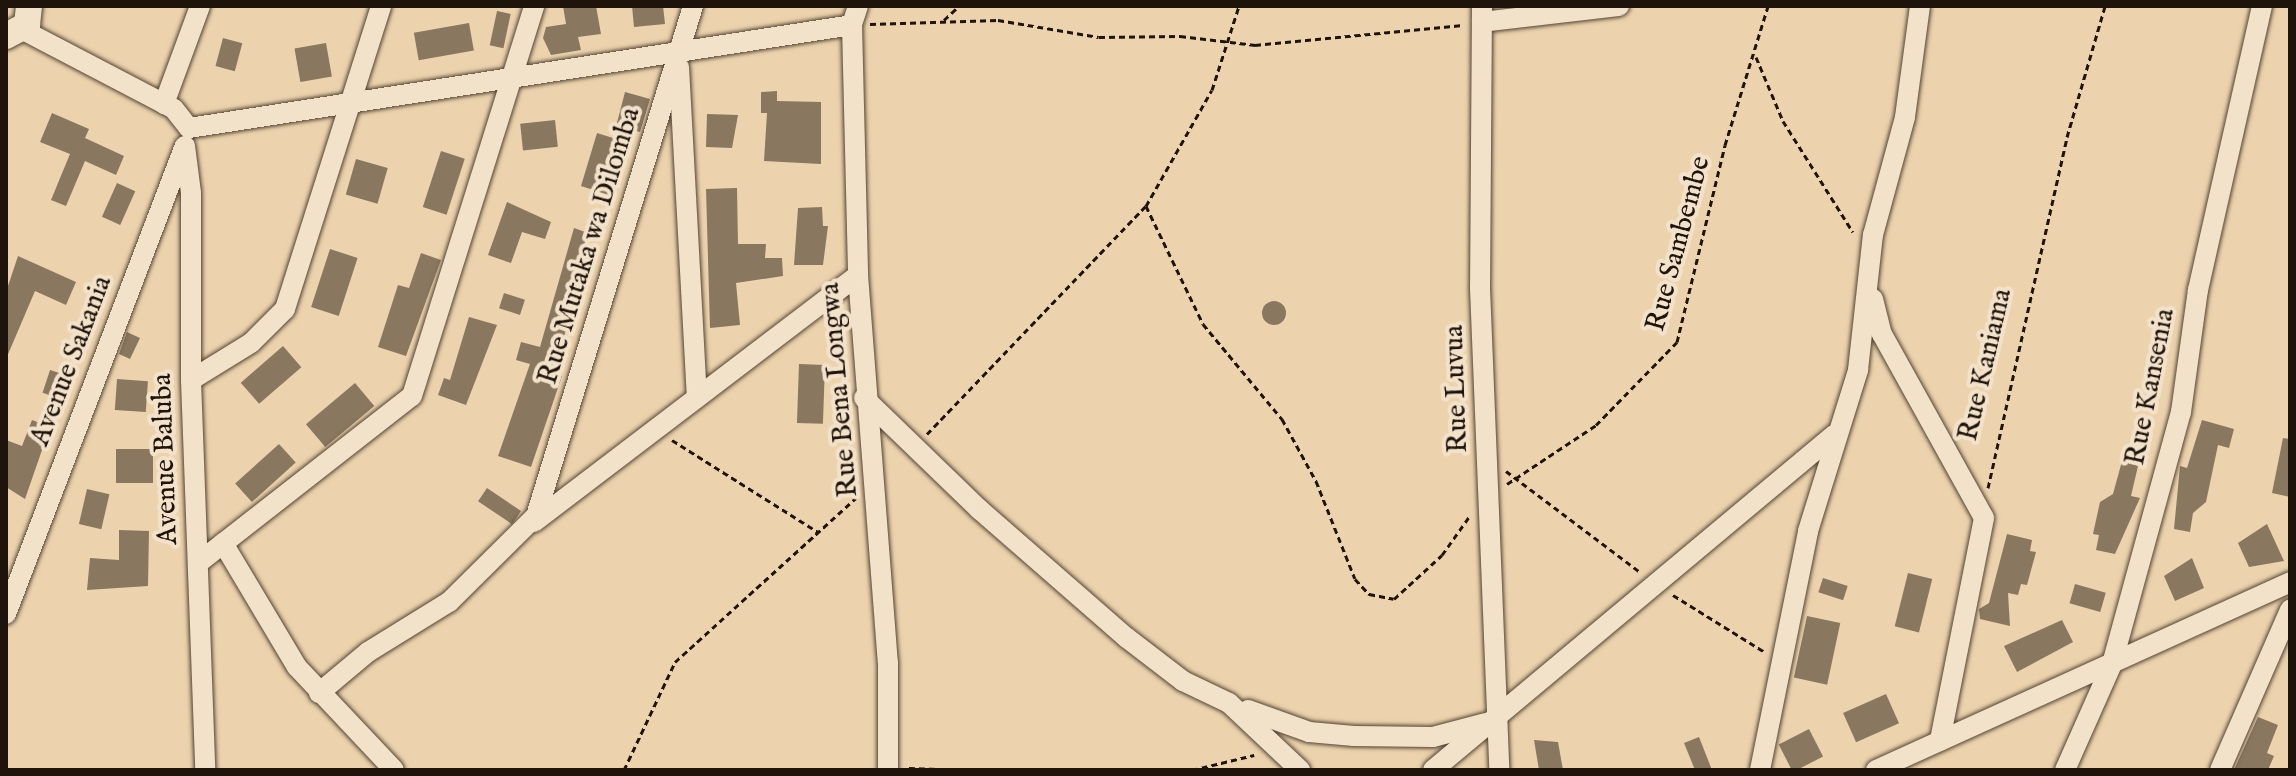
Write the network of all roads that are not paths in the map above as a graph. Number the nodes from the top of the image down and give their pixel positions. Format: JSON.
{"nodes":[{"id":1,"x":200,"y":6,"type":"edge"},
{"id":2,"x":381,"y":6,"type":"edge"},
{"id":3,"x":534,"y":6,"type":"edge"},
{"id":4,"x":693,"y":6,"type":"edge"},
{"id":5,"x":1619,"y":6,"type":"edge"},
{"id":6,"x":1920,"y":6,"type":"edge"},
{"id":7,"x":2262,"y":6,"type":"edge"},
{"id":8,"x":1482,"y":14,"type":"edge"},
{"id":9,"x":855,"y":16,"type":"edge"},
{"id":10,"x":19,"y":24,"type":"edge"},
{"id":11,"x":678,"y":51,"type":"junction"},
{"id":12,"x":513,"y":77,"type":"junction"},
{"id":13,"x":351,"y":102,"type":"junction"},
{"id":14,"x":164,"y":104,"type":"junction"},
{"id":15,"x":187,"y":137,"type":"junction"},
{"id":16,"x":858,"y":275,"type":"junction"},
{"id":17,"x":1871,"y":292,"type":"junction"},
{"id":18,"x":191,"y":380,"type":"junction"},
{"id":19,"x":697,"y":398,"type":"junction"},
{"id":20,"x":864,"y":398,"type":"junction"},
{"id":21,"x":1837,"y":432,"type":"junction"},
{"id":22,"x":531,"y":525,"type":"junction"},
{"id":23,"x":223,"y":543,"type":"junction"},
{"id":24,"x":198,"y":563,"type":"junction"},
{"id":25,"x":2290,"y":582,"type":"edge"},
{"id":26,"x":2290,"y":610,"type":"edge"},
{"id":27,"x":6,"y":614,"type":"edge"},
{"id":28,"x":2112,"y":664,"type":"junction"},
{"id":29,"x":319,"y":693,"type":"junction"},
{"id":30,"x":1229,"y":703,"type":"junction"},
{"id":31,"x":1498,"y":719,"type":"junction"},
{"id":32,"x":1940,"y":741,"type":"junction"},
{"id":33,"x":1905,"y":763,"type":"edge"},
{"id":34,"x":888,"y":769,"type":"edge"},
{"id":35,"x":205,"y":770,"type":"edge"},
{"id":36,"x":394,"y":770,"type":"edge"},
{"id":37,"x":1300,"y":770,"type":"edge"},
{"id":38,"x":1433,"y":770,"type":"edge"},
{"id":39,"x":1499,"y":770,"type":"edge"},
{"id":40,"x":1760,"y":770,"type":"edge"},
{"id":41,"x":1876,"y":770,"type":"edge"},
{"id":42,"x":2065,"y":770,"type":"edge"},
{"id":43,"x":2220,"y":770,"type":"edge"}],
"edges":[{"from":1,"to":14,"type":"street"},
{"from":2,"to":13,"type":"street"},
{"from":3,"to":12,"type":"street"},
{"from":4,"to":11,"type":"street","name":"Rue Mutaka wa Dilomba"},
{"from":5,"to":8,"type":"street"},
{"from":6,"to":17,"type":"street"},
{"from":7,"to":28,"type":"street","name":"Rue Kansenia"},
{"from":8,"to":31,"type":"street","name":"Rue Luvua"},
{"from":9,"to":11,"type":"street"},
{"from":9,"to":16,"type":"street","name":"Rue Bena Longwa"},
{"from":10,"to":14,"type":"street"},
{"from":11,"to":12,"type":"street"},
{"from":11,"to":19,"type":"street"},
{"from":11,"to":22,"type":"street","name":"Rue Mutaka wa Dilomba"},
{"from":12,"to":13,"type":"street"},
{"from":12,"to":23,"type":"street"},
{"from":13,"to":15,"type":"street"},
{"from":13,"to":18,"type":"street"},
{"from":14,"to":15,"type":"street"},
{"from":15,"to":18,"type":"street","name":"Avenue Baluba"},
{"from":15,"to":27,"type":"street","name":"Avenue Sakania"},
{"from":16,"to":19,"type":"street"},
{"from":16,"to":20,"type":"street","name":"Rue Bena Longwa"},
{"from":17,"to":21,"type":"street"},
{"from":17,"to":32,"type":"street"},
{"from":18,"to":24,"type":"street","name":"Avenue Baluba"},
{"from":19,"to":22,"type":"street"},
{"from":20,"to":30,"type":"street"},
{"from":20,"to":34,"type":"street","name":"Rue Bena Longwa"},
{"from":21,"to":31,"type":"street"},
{"from":21,"to":40,"type":"street"},
{"from":22,"to":29,"type":"street"},
{"from":23,"to":24,"type":"street"},
{"from":23,"to":29,"type":"street"},
{"from":24,"to":35,"type":"street","name":"Avenue Baluba"},
{"from":25,"to":28,"type":"street"},
{"from":26,"to":43,"type":"street"},
{"from":28,"to":32,"type":"street"},
{"from":28,"to":42,"type":"street","name":"Rue Kansenia"},
{"from":29,"to":36,"type":"street"},
{"from":30,"to":31,"type":"street"},
{"from":30,"to":37,"type":"street"},
{"from":31,"to":38,"type":"street"},
{"from":31,"to":39,"type":"street","name":"Rue Luvua"},
{"from":32,"to":33,"type":"street"},
{"from":33,"to":41,"type":"street"}]}
